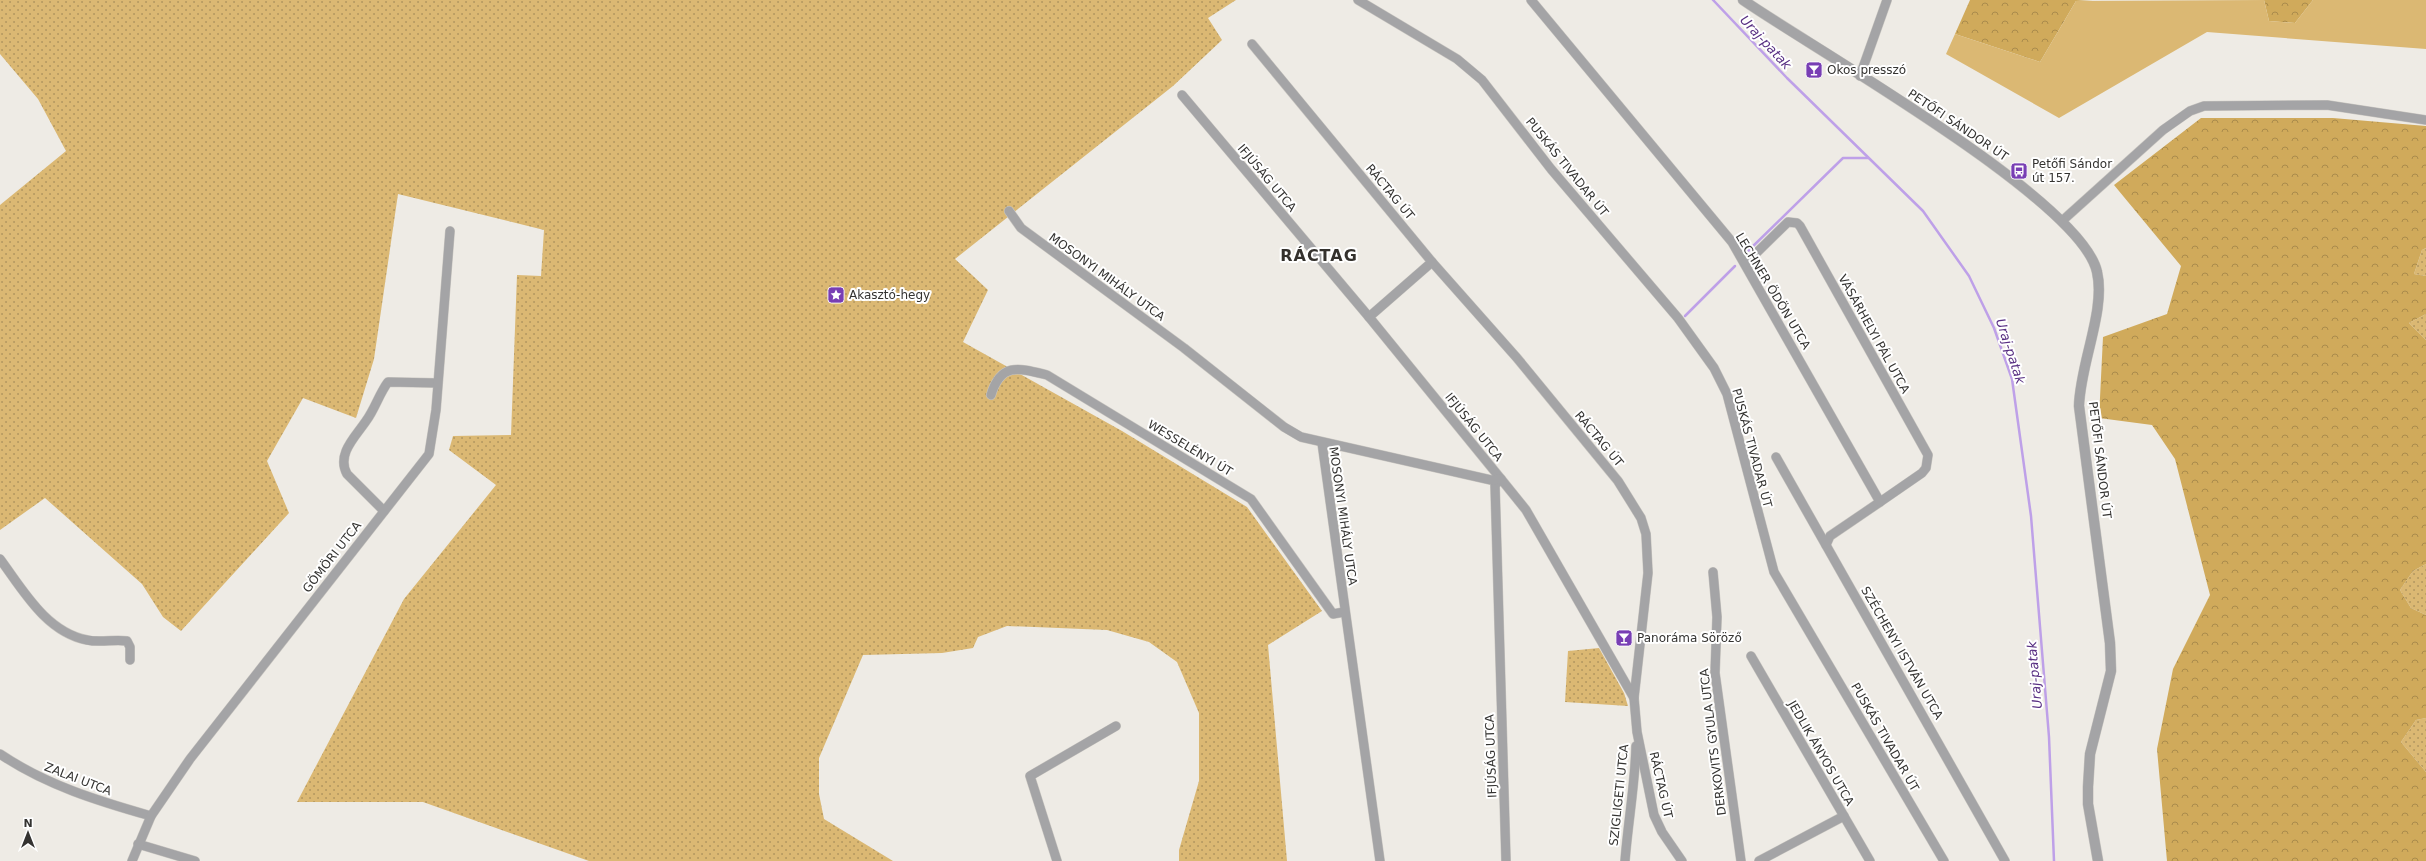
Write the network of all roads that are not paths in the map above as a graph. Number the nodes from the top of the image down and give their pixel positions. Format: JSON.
{"nodes":[{"id":1,"x":1358,"y":0,"type":"edge"},
{"id":2,"x":1531,"y":0,"type":"edge"},
{"id":3,"x":1743,"y":0,"type":"edge"},
{"id":4,"x":1887,"y":0,"type":"edge"},
{"id":5,"x":1252,"y":44,"type":"dead end"},
{"id":6,"x":1860,"y":76,"type":"junction"},
{"id":7,"x":1182,"y":95,"type":"dead end"},
{"id":8,"x":2426,"y":120,"type":"edge"},
{"id":9,"x":1009,"y":211,"type":"dead end"},
{"id":10,"x":2062,"y":221,"type":"junction"},
{"id":11,"x":450,"y":231,"type":"dead end"},
{"id":12,"x":1432,"y":262,"type":"junction"},
{"id":13,"x":1746,"y":263,"type":"junction"},
{"id":14,"x":1369,"y":317,"type":"junction"},
{"id":15,"x":437,"y":383,"type":"junction"},
{"id":16,"x":991,"y":396,"type":"dead end"},
{"id":17,"x":1322,"y":443,"type":"junction"},
{"id":18,"x":1776,"y":457,"type":"dead end"},
{"id":19,"x":1501,"y":479,"type":"junction"},
{"id":20,"x":1880,"y":502,"type":"junction"},
{"id":21,"x":384,"y":511,"type":"junction"},
{"id":22,"x":1826,"y":546,"type":"junction"},
{"id":23,"x":0,"y":559,"type":"edge"},
{"id":24,"x":1713,"y":572,"type":"dead end"},
{"id":25,"x":1344,"y":612,"type":"junction"},
{"id":26,"x":1751,"y":656,"type":"dead end"},
{"id":27,"x":130,"y":660,"type":"dead end"},
{"id":28,"x":1634,"y":698,"type":"junction"},
{"id":29,"x":1116,"y":726,"type":"dead end"},
{"id":30,"x":1637,"y":732,"type":"junction"},
{"id":31,"x":0,"y":754,"type":"edge"},
{"id":32,"x":151,"y":816,"type":"junction"},
{"id":33,"x":1844,"y":816,"type":"junction"},
{"id":34,"x":138,"y":844,"type":"junction"},
{"id":35,"x":132,"y":861,"type":"edge"},
{"id":36,"x":195,"y":861,"type":"edge"},
{"id":37,"x":1057,"y":861,"type":"edge"},
{"id":38,"x":1380,"y":861,"type":"edge"},
{"id":39,"x":1506,"y":861,"type":"edge"},
{"id":40,"x":1625,"y":861,"type":"edge"},
{"id":41,"x":1682,"y":861,"type":"edge"},
{"id":42,"x":1740,"y":861,"type":"edge"},
{"id":43,"x":1759,"y":861,"type":"edge"},
{"id":44,"x":1870,"y":861,"type":"edge"},
{"id":45,"x":1944,"y":861,"type":"edge"},
{"id":46,"x":2005,"y":861,"type":"edge"},
{"id":47,"x":2098,"y":861,"type":"edge"}],
"edges":[{"from":1,"to":45,"type":"street","name":"PUSKÁS TIVADAR ÚT"},
{"from":2,"to":13,"type":"street","name":"LECHNER ÖDÖN UTCA"},
{"from":3,"to":6,"type":"street","name":"PETŐFI SÁNDOR ÚT"},
{"from":4,"to":6,"type":"street"},
{"from":5,"to":12,"type":"street","name":"RÁCTAG ÚT"},
{"from":6,"to":10,"type":"street","name":"PETŐFI SÁNDOR ÚT"},
{"from":7,"to":14,"type":"street","name":"IFJÚSÁG UTCA"},
{"from":8,"to":10,"type":"street"},
{"from":9,"to":17,"type":"street","name":"MOSONYI MIHÁLY UTCA"},
{"from":10,"to":47,"type":"street","name":"PETŐFI SÁNDOR ÚT"},
{"from":11,"to":15,"type":"street","name":"GÖMÖRI UTCA"},
{"from":12,"to":14,"type":"street"},
{"from":12,"to":28,"type":"street","name":"RÁCTAG ÚT"},
{"from":13,"to":20,"type":"street","name":"LECHNER ÖDÖN UTCA"},
{"from":13,"to":20,"type":"street","name":"VÁSÁRHELYI PÁL UTCA"},
{"from":14,"to":19,"type":"street","name":"IFJÚSÁG UTCA"},
{"from":15,"to":21,"type":"street","name":"GÖMÖRI UTCA"},
{"from":15,"to":21,"type":"street"},
{"from":16,"to":25,"type":"street","name":"WESSELÉNYI ÚT"},
{"from":17,"to":19,"type":"street"},
{"from":17,"to":25,"type":"street","name":"MOSONYI MIHÁLY UTCA"},
{"from":18,"to":22,"type":"street","name":"SZÉCHENYI ISTVÁN UTCA"},
{"from":19,"to":28,"type":"street"},
{"from":19,"to":39,"type":"street","name":"IFJÚSÁG UTCA"},
{"from":20,"to":22,"type":"street"},
{"from":21,"to":32,"type":"street","name":"GÖMÖRI UTCA"},
{"from":22,"to":46,"type":"street","name":"SZÉCHENYI ISTVÁN UTCA"},
{"from":23,"to":27,"type":"street"},
{"from":24,"to":42,"type":"street","name":"DERKOVITS GYULA UTCA"},
{"from":25,"to":38,"type":"street","name":"MOSONYI MIHÁLY UTCA"},
{"from":26,"to":33,"type":"street","name":"JEDLIK ÁNYOS UTCA"},
{"from":28,"to":30,"type":"street"},
{"from":29,"to":37,"type":"street"},
{"from":30,"to":40,"type":"street","name":"SZIGLIGETI UTCA"},
{"from":30,"to":41,"type":"street","name":"RÁCTAG ÚT"},
{"from":31,"to":32,"type":"street","name":"ZALAI UTCA"},
{"from":32,"to":34,"type":"street","name":"GÖMÖRI UTCA"},
{"from":33,"to":43,"type":"street"},
{"from":33,"to":44,"type":"street","name":"JEDLIK ÁNYOS UTCA"},
{"from":34,"to":35,"type":"street","name":"GÖMÖRI UTCA"},
{"from":34,"to":36,"type":"street"}]}
